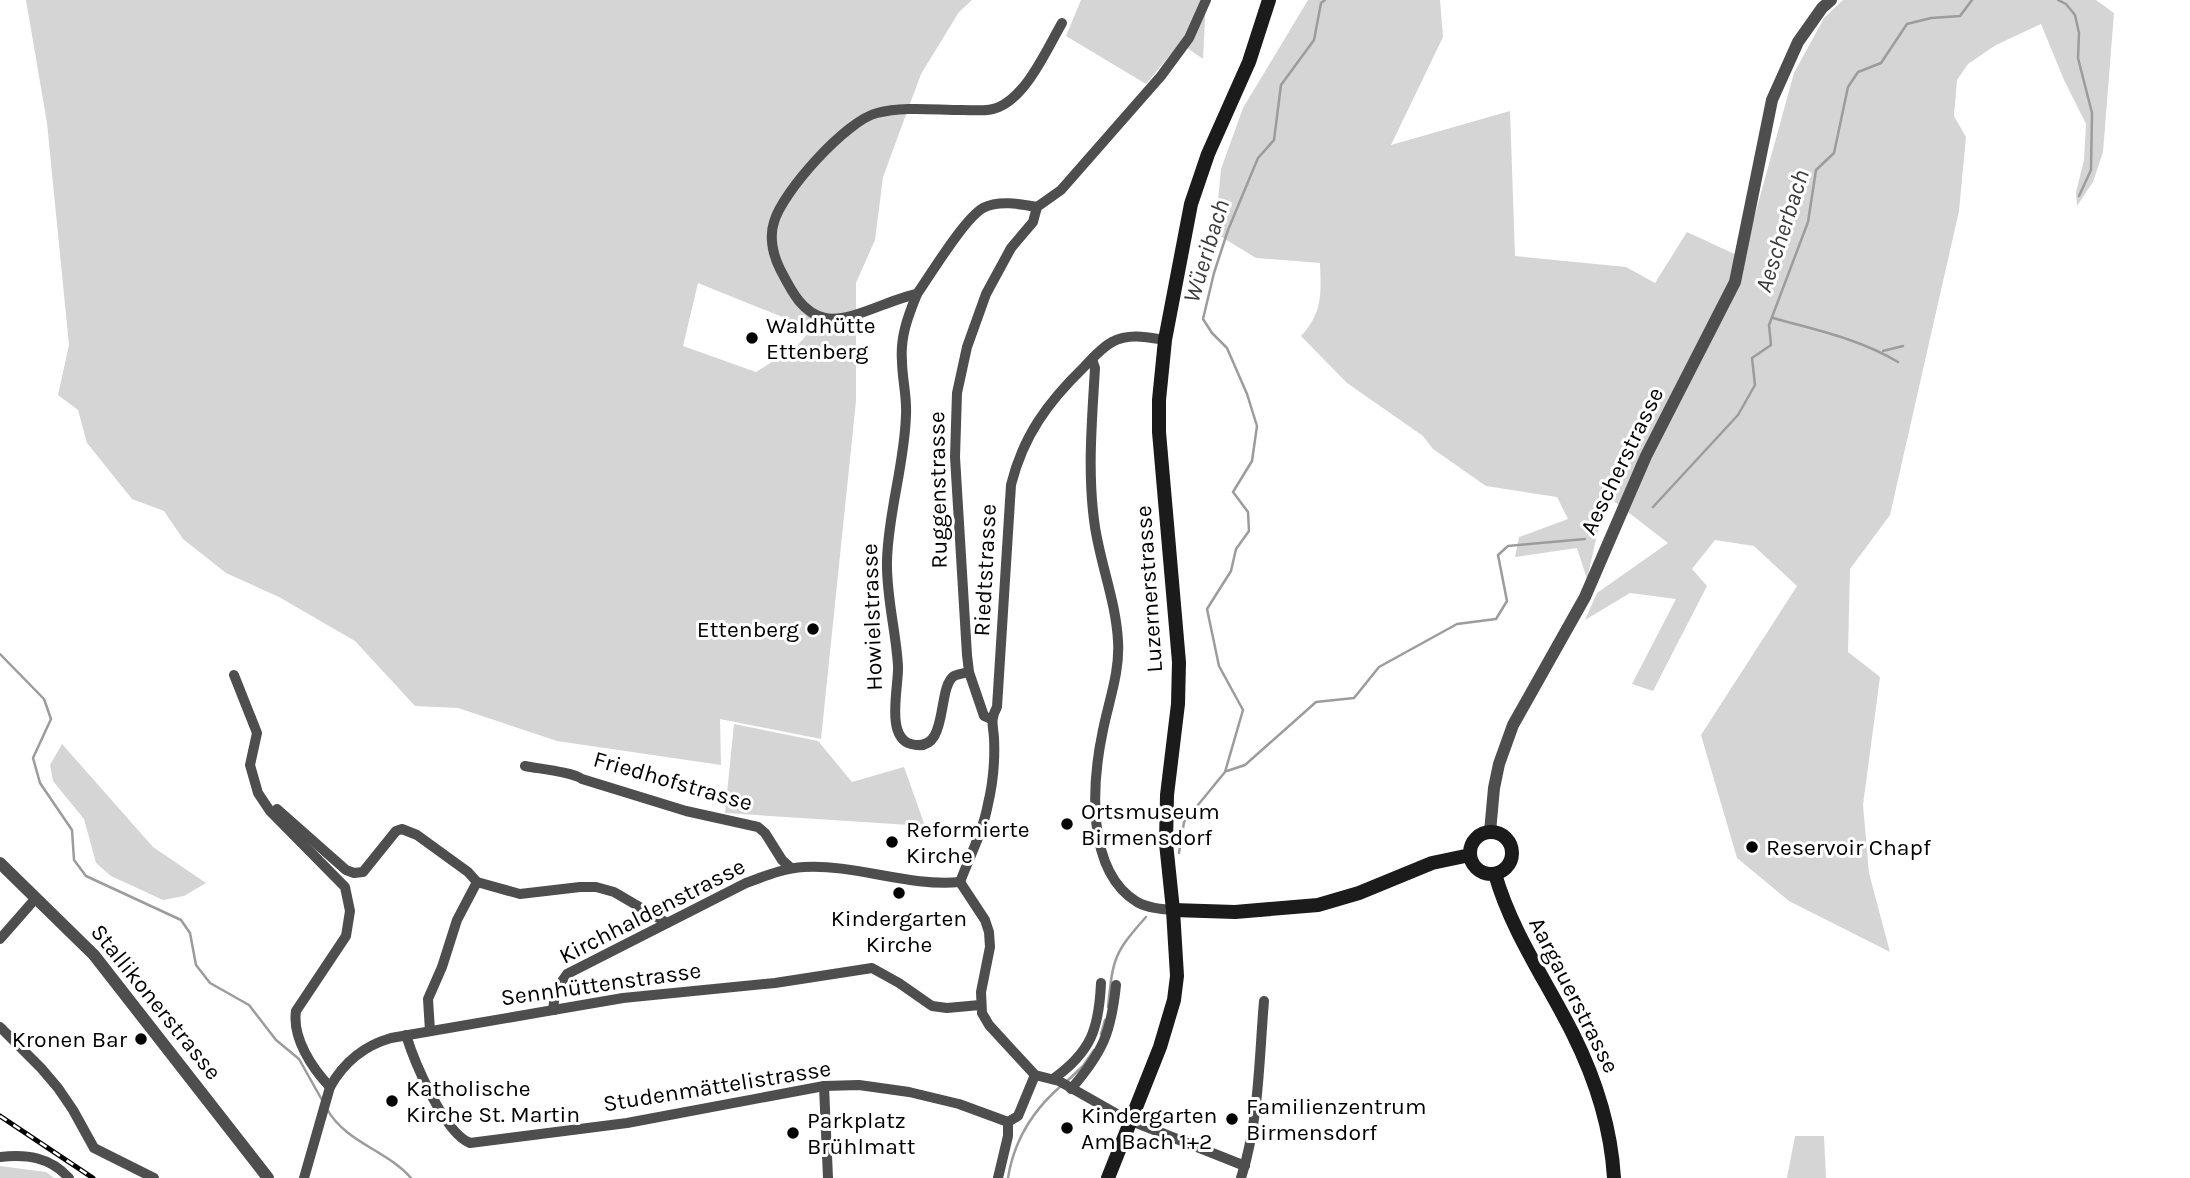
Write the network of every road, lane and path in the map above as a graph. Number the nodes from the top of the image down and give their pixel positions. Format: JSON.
{"nodes":[{"id":1,"x":1206,"y":0,"type":"edge"},
{"id":2,"x":1269,"y":0,"type":"edge"},
{"id":3,"x":1831,"y":0,"type":"edge"},
{"id":4,"x":1062,"y":23,"type":"dead end"},
{"id":5,"x":1037,"y":207,"type":"junction"},
{"id":6,"x":917,"y":295,"type":"junction"},
{"id":7,"x":1165,"y":340,"type":"junction"},
{"id":8,"x":1092,"y":359,"type":"junction"},
{"id":9,"x":969,"y":672,"type":"junction"},
{"id":10,"x":234,"y":674,"type":"dead end"},
{"id":11,"x":991,"y":719,"type":"junction"},
{"id":12,"x":526,"y":766,"type":"dead end"},
{"id":13,"x":277,"y":809,"type":"dead end"},
{"id":14,"x":1490,"y":832,"type":"junction"},
{"id":15,"x":1470,"y":855,"type":"junction"},
{"id":16,"x":0,"y":863,"type":"edge"},
{"id":17,"x":791,"y":868,"type":"junction"},
{"id":18,"x":1495,"y":874,"type":"junction"},
{"id":19,"x":477,"y":882,"type":"junction"},
{"id":20,"x":960,"y":882,"type":"junction"},
{"id":21,"x":36,"y":898,"type":"junction"},
{"id":22,"x":1173,"y":910,"type":"junction"},
{"id":23,"x":667,"y":923,"type":"junction"},
{"id":24,"x":0,"y":939,"type":"edge"},
{"id":25,"x":1101,"y":983,"type":"dead end"},
{"id":26,"x":1116,"y":985,"type":"dead end"},
{"id":27,"x":1265,"y":1001,"type":"dead end"},
{"id":28,"x":980,"y":1005,"type":"junction"},
{"id":29,"x":554,"y":1010,"type":"junction"},
{"id":30,"x":0,"y":1027,"type":"edge"},
{"id":31,"x":430,"y":1031,"type":"junction"},
{"id":32,"x":405,"y":1035,"type":"junction"},
{"id":33,"x":1035,"y":1075,"type":"junction"},
{"id":34,"x":1063,"y":1084,"type":"junction"},
{"id":35,"x":824,"y":1086,"type":"junction"},
{"id":36,"x":328,"y":1092,"type":"junction"},
{"id":37,"x":1131,"y":1121,"type":"junction"},
{"id":38,"x":1008,"y":1122,"type":"junction"},
{"id":39,"x":0,"y":1157,"type":"edge"},
{"id":40,"x":1245,"y":1166,"type":"junction"},
{"id":41,"x":69,"y":1178,"type":"edge"},
{"id":42,"x":154,"y":1178,"type":"edge"},
{"id":43,"x":268,"y":1178,"type":"edge"},
{"id":44,"x":304,"y":1178,"type":"edge"},
{"id":45,"x":828,"y":1178,"type":"edge"},
{"id":46,"x":998,"y":1178,"type":"edge"},
{"id":47,"x":1108,"y":1178,"type":"edge"},
{"id":48,"x":1241,"y":1178,"type":"edge"},
{"id":49,"x":1614,"y":1178,"type":"edge"}],
"edges":[{"from":1,"to":5,"type":"street","name":"Ruggenstrasse"},
{"from":2,"to":7,"type":"main road","name":"Luzernerstrasse"},
{"from":3,"to":14,"type":"street","name":"Aescherstrasse"},
{"from":4,"to":6,"type":"street"},
{"from":5,"to":6,"type":"street"},
{"from":5,"to":9,"type":"street","name":"Ruggenstrasse"},
{"from":6,"to":9,"type":"street","name":"Howielstrasse"},
{"from":7,"to":8,"type":"street","name":"Riedtstrasse"},
{"from":7,"to":22,"type":"main road","name":"Luzernerstrasse"},
{"from":8,"to":11,"type":"street","name":"Riedtstrasse"},
{"from":8,"to":22,"type":"street"},
{"from":9,"to":11,"type":"street","name":"Ruggenstrasse"},
{"from":10,"to":36,"type":"street"},
{"from":11,"to":20,"type":"street","name":"Riedtstrasse"},
{"from":12,"to":17,"type":"street","name":"Friedhofstrasse"},
{"from":13,"to":19,"type":"street"},
{"from":14,"to":15,"type":"main road"},
{"from":14,"to":18,"type":"main road"},
{"from":15,"to":18,"type":"main road"},
{"from":15,"to":22,"type":"main road"},
{"from":16,"to":21,"type":"street","name":"Stallikonerstrasse"},
{"from":17,"to":20,"type":"street","name":"Kirchhaldenstrasse"},
{"from":17,"to":23,"type":"street","name":"Kirchhaldenstrasse"},
{"from":18,"to":49,"type":"main road","name":"Aargauerstrasse"},
{"from":19,"to":23,"type":"street"},
{"from":19,"to":31,"type":"street"},
{"from":20,"to":28,"type":"street"},
{"from":21,"to":24,"type":"street"},
{"from":21,"to":43,"type":"street","name":"Stallikonerstrasse"},
{"from":22,"to":37,"type":"main road","name":"Luzernerstrasse"},
{"from":23,"to":29,"type":"street","name":"Kirchhaldenstrasse"},
{"from":25,"to":34,"type":"street"},
{"from":26,"to":34,"type":"street"},
{"from":27,"to":40,"type":"street"},
{"from":28,"to":29,"type":"street","name":"Sennhüttenstrasse"},
{"from":28,"to":33,"type":"street"},
{"from":29,"to":31,"type":"street","name":"Sennhüttenstrasse"},
{"from":30,"to":42,"type":"street"},
{"from":31,"to":32,"type":"street","name":"Sennhüttenstrasse"},
{"from":32,"to":35,"type":"street","name":"Studenmättelistrasse"},
{"from":32,"to":36,"type":"street","name":"Sennhüttenstrasse"},
{"from":33,"to":34,"type":"street"},
{"from":33,"to":38,"type":"street"},
{"from":34,"to":37,"type":"street"},
{"from":35,"to":38,"type":"street","name":"Studenmättelistrasse"},
{"from":35,"to":45,"type":"street"},
{"from":36,"to":44,"type":"street","name":"Sennhüttenstrasse"},
{"from":37,"to":40,"type":"street"},
{"from":37,"to":47,"type":"main road","name":"Luzernerstrasse"},
{"from":38,"to":46,"type":"street"},
{"from":39,"to":41,"type":"street"},
{"from":40,"to":48,"type":"street"}]}
